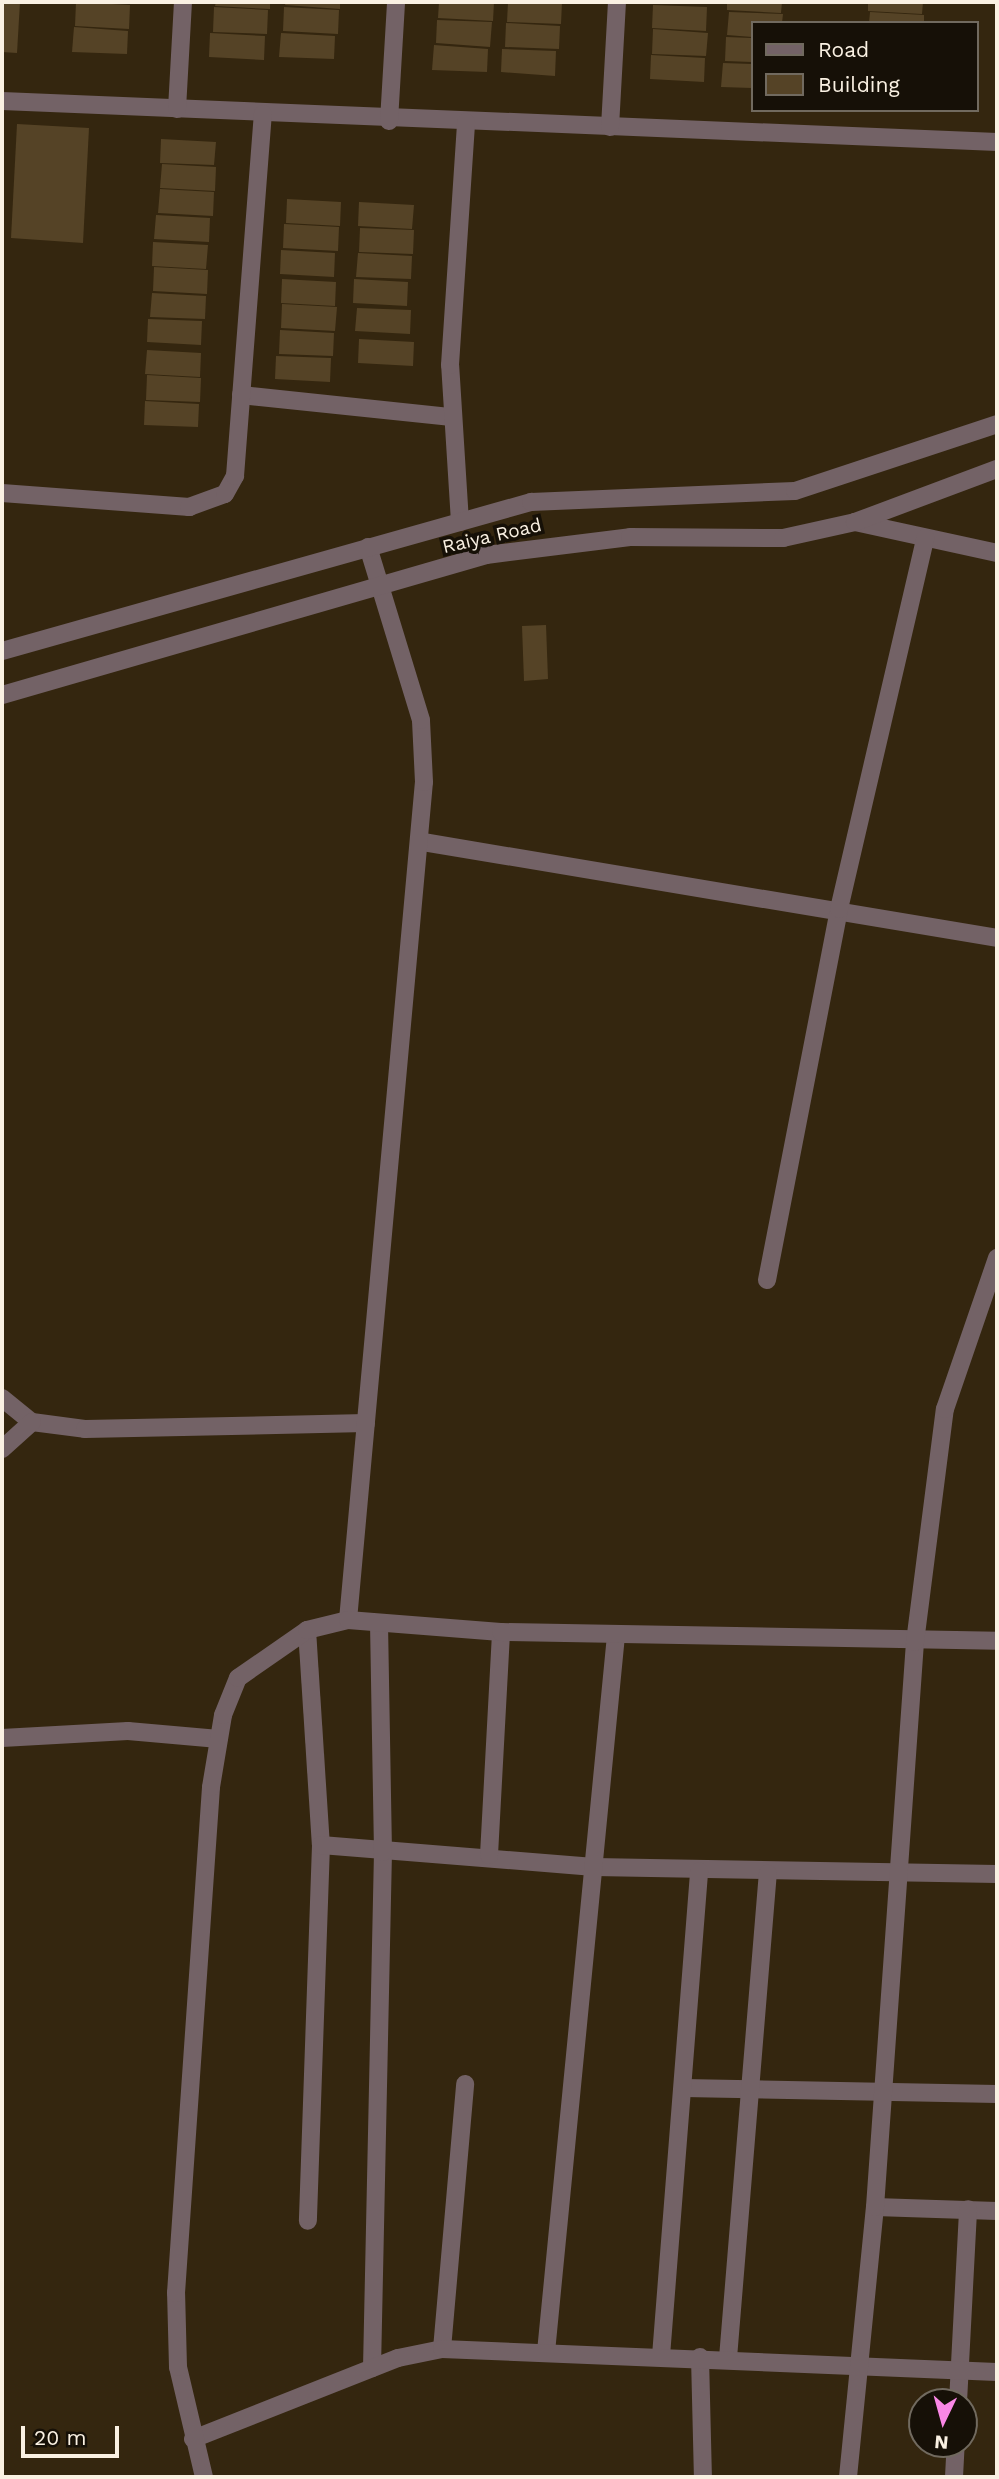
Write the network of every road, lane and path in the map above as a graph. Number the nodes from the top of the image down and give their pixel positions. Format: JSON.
{"nodes":[{"id":1,"x":183,"y":2,"type":"edge"},
{"id":2,"x":396,"y":2,"type":"edge"},
{"id":3,"x":617,"y":2,"type":"edge"},
{"id":4,"x":2,"y":100,"type":"edge"},
{"id":5,"x":177,"y":109,"type":"junction"},
{"id":6,"x":263,"y":114,"type":"junction"},
{"id":7,"x":389,"y":121,"type":"junction"},
{"id":8,"x":466,"y":124,"type":"junction"},
{"id":9,"x":610,"y":127,"type":"junction"},
{"id":10,"x":997,"y":142,"type":"edge"},
{"id":11,"x":241,"y":396,"type":"junction"},
{"id":12,"x":452,"y":417,"type":"junction"},
{"id":13,"x":997,"y":424,"type":"edge"},
{"id":14,"x":997,"y":469,"type":"edge"},
{"id":15,"x":2,"y":492,"type":"edge"},
{"id":16,"x":460,"y":522,"type":"junction"},
{"id":17,"x":855,"y":522,"type":"junction"},
{"id":18,"x":925,"y":538,"type":"junction"},
{"id":19,"x":368,"y":547,"type":"junction"},
{"id":20,"x":997,"y":553,"type":"edge"},
{"id":21,"x":380,"y":587,"type":"junction"},
{"id":22,"x":2,"y":651,"type":"edge"},
{"id":23,"x":2,"y":695,"type":"edge"},
{"id":24,"x":423,"y":842,"type":"junction"},
{"id":25,"x":839,"y":909,"type":"junction"},
{"id":26,"x":997,"y":938,"type":"edge"},
{"id":27,"x":997,"y":1258,"type":"edge"},
{"id":28,"x":767,"y":1280,"type":"dead end"},
{"id":29,"x":2,"y":1398,"type":"edge"},
{"id":30,"x":32,"y":1422,"type":"junction"},
{"id":31,"x":366,"y":1423,"type":"junction"},
{"id":32,"x":2,"y":1449,"type":"edge"},
{"id":33,"x":348,"y":1620,"type":"junction"},
{"id":34,"x":379,"y":1625,"type":"junction"},
{"id":35,"x":307,"y":1630,"type":"junction"},
{"id":36,"x":501,"y":1632,"type":"junction"},
{"id":37,"x":616,"y":1635,"type":"junction"},
{"id":38,"x":915,"y":1642,"type":"junction"},
{"id":39,"x":997,"y":1642,"type":"edge"},
{"id":40,"x":2,"y":1738,"type":"edge"},
{"id":41,"x":219,"y":1739,"type":"junction"},
{"id":42,"x":321,"y":1845,"type":"junction"},
{"id":43,"x":383,"y":1852,"type":"junction"},
{"id":44,"x":489,"y":1855,"type":"junction"},
{"id":45,"x":594,"y":1867,"type":"junction"},
{"id":46,"x":699,"y":1871,"type":"junction"},
{"id":47,"x":768,"y":1874,"type":"junction"},
{"id":48,"x":899,"y":1874,"type":"junction"},
{"id":49,"x":997,"y":1874,"type":"edge"},
{"id":50,"x":465,"y":2084,"type":"dead end"},
{"id":51,"x":684,"y":2088,"type":"junction"},
{"id":52,"x":749,"y":2089,"type":"junction"},
{"id":53,"x":881,"y":2092,"type":"junction"},
{"id":54,"x":997,"y":2094,"type":"edge"},
{"id":55,"x":875,"y":2207,"type":"junction"},
{"id":56,"x":968,"y":2208,"type":"junction"},
{"id":57,"x":997,"y":2211,"type":"edge"},
{"id":58,"x":308,"y":2221,"type":"dead end"},
{"id":59,"x":442,"y":2349,"type":"junction"},
{"id":60,"x":546,"y":2352,"type":"junction"},
{"id":61,"x":661,"y":2356,"type":"junction"},
{"id":62,"x":700,"y":2357,"type":"junction"},
{"id":63,"x":728,"y":2358,"type":"junction"},
{"id":64,"x":862,"y":2362,"type":"junction"},
{"id":65,"x":372,"y":2368,"type":"junction"},
{"id":66,"x":959,"y":2369,"type":"junction"},
{"id":67,"x":997,"y":2372,"type":"edge"},
{"id":68,"x":958,"y":2388,"type":"edge"},
{"id":69,"x":193,"y":2440,"type":"junction"},
{"id":70,"x":955,"y":2458,"type":"edge"},
{"id":71,"x":204,"y":2477,"type":"edge"},
{"id":72,"x":703,"y":2477,"type":"edge"},
{"id":73,"x":848,"y":2477,"type":"edge"},
{"id":74,"x":954,"y":2477,"type":"edge"}],
"edges":[{"from":1,"to":5,"type":"street"},
{"from":2,"to":7,"type":"street"},
{"from":3,"to":9,"type":"street"},
{"from":4,"to":5,"type":"street"},
{"from":5,"to":6,"type":"street"},
{"from":6,"to":7,"type":"street"},
{"from":6,"to":11,"type":"street"},
{"from":7,"to":8,"type":"street"},
{"from":8,"to":9,"type":"street"},
{"from":8,"to":12,"type":"street"},
{"from":9,"to":10,"type":"street"},
{"from":11,"to":12,"type":"street"},
{"from":11,"to":15,"type":"street"},
{"from":12,"to":16,"type":"street"},
{"from":13,"to":16,"type":"street","name":"Raiya Road"},
{"from":14,"to":17,"type":"street","name":"Raiya Road"},
{"from":16,"to":19,"type":"street","name":"Raiya Road"},
{"from":17,"to":18,"type":"street"},
{"from":17,"to":21,"type":"street","name":"Raiya Road"},
{"from":18,"to":20,"type":"street"},
{"from":18,"to":25,"type":"street"},
{"from":19,"to":21,"type":"street"},
{"from":19,"to":22,"type":"street","name":"Raiya Road"},
{"from":21,"to":23,"type":"street","name":"Raiya Road"},
{"from":21,"to":24,"type":"street"},
{"from":24,"to":25,"type":"street"},
{"from":24,"to":31,"type":"street"},
{"from":25,"to":26,"type":"street"},
{"from":25,"to":28,"type":"street"},
{"from":27,"to":38,"type":"street"},
{"from":29,"to":30,"type":"street"},
{"from":30,"to":31,"type":"street"},
{"from":30,"to":32,"type":"street"},
{"from":31,"to":33,"type":"street"},
{"from":33,"to":34,"type":"street"},
{"from":33,"to":35,"type":"street"},
{"from":34,"to":36,"type":"street"},
{"from":34,"to":43,"type":"street"},
{"from":35,"to":41,"type":"street"},
{"from":35,"to":42,"type":"street"},
{"from":36,"to":37,"type":"street"},
{"from":36,"to":44,"type":"street"},
{"from":37,"to":38,"type":"street"},
{"from":37,"to":45,"type":"street"},
{"from":38,"to":39,"type":"street"},
{"from":38,"to":48,"type":"street"},
{"from":40,"to":41,"type":"street"},
{"from":41,"to":69,"type":"street"},
{"from":42,"to":43,"type":"street"},
{"from":42,"to":58,"type":"street"},
{"from":43,"to":44,"type":"street"},
{"from":43,"to":65,"type":"street"},
{"from":44,"to":45,"type":"street"},
{"from":45,"to":46,"type":"street"},
{"from":45,"to":60,"type":"street"},
{"from":46,"to":47,"type":"street"},
{"from":46,"to":51,"type":"street"},
{"from":47,"to":48,"type":"street"},
{"from":47,"to":52,"type":"street"},
{"from":48,"to":49,"type":"street"},
{"from":48,"to":53,"type":"street"},
{"from":50,"to":59,"type":"street"},
{"from":51,"to":52,"type":"street"},
{"from":51,"to":61,"type":"street"},
{"from":52,"to":53,"type":"street"},
{"from":52,"to":63,"type":"street"},
{"from":53,"to":54,"type":"street"},
{"from":53,"to":55,"type":"street"},
{"from":55,"to":56,"type":"street"},
{"from":55,"to":64,"type":"street"},
{"from":56,"to":57,"type":"street"},
{"from":56,"to":66,"type":"street"},
{"from":59,"to":60,"type":"street"},
{"from":59,"to":65,"type":"street"},
{"from":60,"to":61,"type":"street"},
{"from":61,"to":62,"type":"street"},
{"from":62,"to":63,"type":"street"},
{"from":62,"to":72,"type":"street"},
{"from":63,"to":64,"type":"street"},
{"from":64,"to":66,"type":"street"},
{"from":64,"to":73,"type":"street"},
{"from":65,"to":69,"type":"street"},
{"from":66,"to":67,"type":"street"},
{"from":66,"to":68,"type":"street"},
{"from":69,"to":71,"type":"street"},
{"from":70,"to":74,"type":"street"}]}
